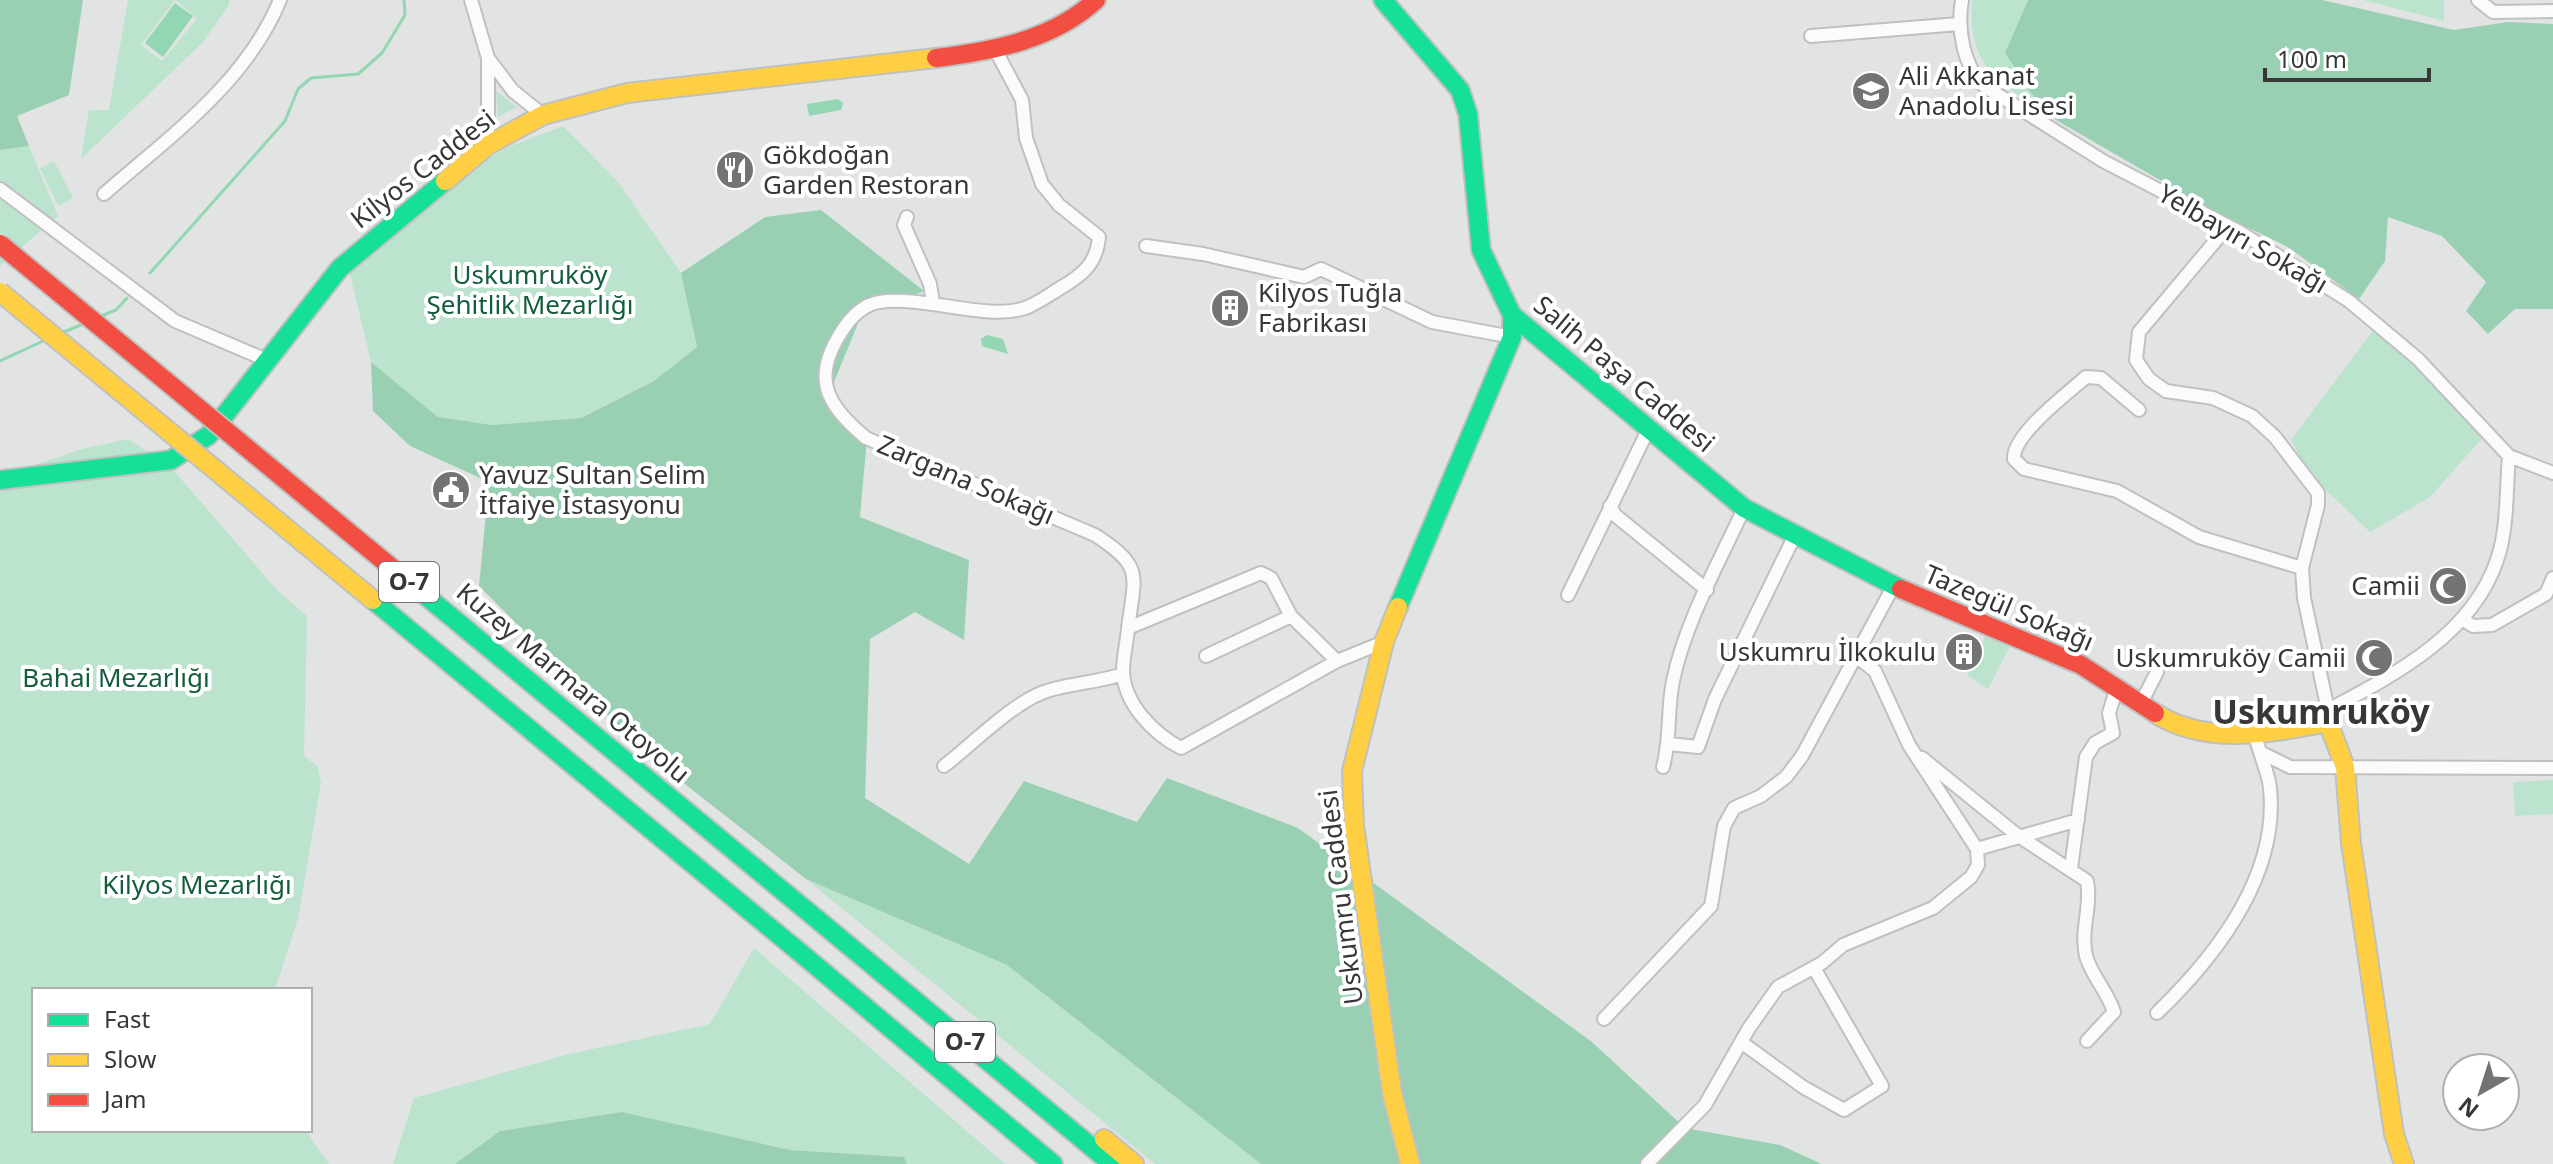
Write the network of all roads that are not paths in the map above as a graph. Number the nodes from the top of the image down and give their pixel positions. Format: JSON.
{"nodes":[{"id":1,"x":280,"y":0,"type":"edge"},
{"id":2,"x":471,"y":0,"type":"edge"},
{"id":3,"x":1096,"y":0,"type":"edge"},
{"id":4,"x":1383,"y":0,"type":"edge"},
{"id":5,"x":1962,"y":0,"type":"edge"},
{"id":6,"x":2478,"y":0,"type":"edge"},
{"id":7,"x":2553,"y":11,"type":"edge"},
{"id":8,"x":1959,"y":24,"type":"junction"},
{"id":9,"x":1811,"y":36,"type":"dead end"},
{"id":10,"x":996,"y":51,"type":"junction"},
{"id":11,"x":488,"y":58,"type":"junction"},
{"id":12,"x":543,"y":115,"type":"junction"},
{"id":13,"x":488,"y":145,"type":"junction"},
{"id":14,"x":0,"y":189,"type":"edge"},
{"id":15,"x":104,"y":194,"type":"dead end"},
{"id":16,"x":907,"y":217,"type":"dead end"},
{"id":17,"x":2228,"y":226,"type":"junction"},
{"id":18,"x":0,"y":244,"type":"edge"},
{"id":19,"x":1146,"y":246,"type":"dead end"},
{"id":20,"x":0,"y":292,"type":"edge"},
{"id":21,"x":933,"y":303,"type":"junction"},
{"id":22,"x":1512,"y":315,"type":"junction"},
{"id":23,"x":1512,"y":337,"type":"junction"},
{"id":24,"x":269,"y":361,"type":"junction"},
{"id":25,"x":2139,"y":410,"type":"dead end"},
{"id":26,"x":1648,"y":430,"type":"junction"},
{"id":27,"x":2509,"y":456,"type":"junction"},
{"id":28,"x":2553,"y":473,"type":"edge"},
{"id":29,"x":0,"y":480,"type":"edge"},
{"id":30,"x":1610,"y":506,"type":"junction"},
{"id":31,"x":1744,"y":508,"type":"junction"},
{"id":32,"x":1795,"y":535,"type":"junction"},
{"id":33,"x":2302,"y":568,"type":"junction"},
{"id":34,"x":2553,"y":578,"type":"edge"},
{"id":35,"x":1894,"y":585,"type":"junction"},
{"id":36,"x":1707,"y":590,"type":"junction"},
{"id":37,"x":1568,"y":595,"type":"dead end"},
{"id":38,"x":1291,"y":616,"type":"junction"},
{"id":39,"x":2462,"y":619,"type":"junction"},
{"id":40,"x":1128,"y":628,"type":"junction"},
{"id":41,"x":1384,"y":642,"type":"junction"},
{"id":42,"x":1206,"y":656,"type":"dead end"},
{"id":43,"x":1857,"y":657,"type":"junction"},
{"id":44,"x":1337,"y":661,"type":"junction"},
{"id":45,"x":2157,"y":672,"type":"dead end"},
{"id":46,"x":1123,"y":674,"type":"junction"},
{"id":47,"x":2117,"y":687,"type":"junction"},
{"id":48,"x":2140,"y":705,"type":"junction"},
{"id":49,"x":2328,"y":716,"type":"junction"},
{"id":50,"x":1669,"y":744,"type":"junction"},
{"id":51,"x":2258,"y":744,"type":"junction"},
{"id":52,"x":1913,"y":751,"type":"junction"},
{"id":53,"x":944,"y":766,"type":"dead end"},
{"id":54,"x":1663,"y":767,"type":"dead end"},
{"id":55,"x":2345,"y":767,"type":"junction"},
{"id":56,"x":2553,"y":768,"type":"edge"},
{"id":57,"x":2078,"y":820,"type":"junction"},
{"id":58,"x":2017,"y":835,"type":"junction"},
{"id":59,"x":1977,"y":849,"type":"junction"},
{"id":60,"x":2071,"y":868,"type":"junction"},
{"id":61,"x":1814,"y":968,"type":"junction"},
{"id":62,"x":2157,"y":1013,"type":"dead end"},
{"id":63,"x":1604,"y":1019,"type":"dead end"},
{"id":64,"x":2087,"y":1041,"type":"dead end"},
{"id":65,"x":1741,"y":1042,"type":"junction"},
{"id":66,"x":967,"y":1043,"type":"junction"},
{"id":67,"x":1053,"y":1164,"type":"edge"},
{"id":68,"x":1112,"y":1164,"type":"edge"},
{"id":69,"x":1134,"y":1164,"type":"edge"},
{"id":70,"x":1410,"y":1164,"type":"edge"},
{"id":71,"x":1647,"y":1164,"type":"edge"},
{"id":72,"x":2404,"y":1164,"type":"edge"}],
"edges":[{"from":1,"to":15,"type":"street"},
{"from":2,"to":11,"type":"street"},
{"from":3,"to":10,"type":"main road","name":"Kilyos Caddesi"},
{"from":4,"to":22,"type":"main road","name":"Salih Paşa Caddesi"},
{"from":5,"to":8,"type":"street","name":"Yelbayırı Sokağı"},
{"from":6,"to":7,"type":"street"},
{"from":8,"to":9,"type":"street"},
{"from":8,"to":17,"type":"street","name":"Yelbayırı Sokağı"},
{"from":10,"to":12,"type":"main road","name":"Kilyos Caddesi"},
{"from":10,"to":21,"type":"street","name":"Zargana Sokağı"},
{"from":11,"to":12,"type":"street"},
{"from":11,"to":13,"type":"street"},
{"from":12,"to":13,"type":"main road","name":"Kilyos Caddesi"},
{"from":13,"to":24,"type":"main road","name":"Kilyos Caddesi"},
{"from":14,"to":24,"type":"street"},
{"from":16,"to":21,"type":"street"},
{"from":17,"to":27,"type":"street","name":"Yelbayırı Sokağı"},
{"from":17,"to":33,"type":"street"},
{"from":18,"to":66,"type":"main road","name":"Kuzey Marmara Otoyolu","number":"O-7","bridge":true},
{"from":19,"to":23,"type":"street"},
{"from":20,"to":67,"type":"main road","number":"O-7","bridge":true},
{"from":21,"to":40,"type":"street","name":"Zargana Sokağı"},
{"from":22,"to":23,"type":"main road","name":"Uskumru Caddesi"},
{"from":22,"to":26,"type":"main road","name":"Salih Paşa Caddesi"},
{"from":23,"to":41,"type":"main road","name":"Uskumru Caddesi"},
{"from":24,"to":29,"type":"main road","name":"Kilyos Caddesi"},
{"from":25,"to":33,"type":"street"},
{"from":26,"to":30,"type":"street"},
{"from":26,"to":31,"type":"main road","name":"Salih Paşa Caddesi"},
{"from":27,"to":28,"type":"street","name":"Yelbayırı Sokağı"},
{"from":27,"to":39,"type":"street","name":"Tazegül Sokağı"},
{"from":30,"to":36,"type":"street"},
{"from":30,"to":37,"type":"street"},
{"from":31,"to":32,"type":"main road","name":"Salih Paşa Caddesi"},
{"from":31,"to":36,"type":"street"},
{"from":32,"to":35,"type":"main road","name":"Tazegül Sokağı"},
{"from":32,"to":50,"type":"street"},
{"from":33,"to":49,"type":"street"},
{"from":34,"to":39,"type":"street"},
{"from":35,"to":43,"type":"street"},
{"from":35,"to":47,"type":"main road","name":"Tazegül Sokağı"},
{"from":36,"to":50,"type":"street"},
{"from":38,"to":40,"type":"street"},
{"from":38,"to":42,"type":"street"},
{"from":38,"to":44,"type":"street"},
{"from":39,"to":49,"type":"street","name":"Tazegül Sokağı"},
{"from":40,"to":46,"type":"street","name":"Zargana Sokağı"},
{"from":41,"to":44,"type":"street"},
{"from":41,"to":70,"type":"main road","name":"Uskumru Caddesi"},
{"from":43,"to":52,"type":"street"},
{"from":43,"to":63,"type":"street"},
{"from":44,"to":46,"type":"street"},
{"from":45,"to":48,"type":"street"},
{"from":46,"to":53,"type":"street"},
{"from":47,"to":48,"type":"main road","name":"Tazegül Sokağı"},
{"from":47,"to":57,"type":"street"},
{"from":48,"to":51,"type":"main road","name":"Tazegül Sokağı"},
{"from":49,"to":51,"type":"main road","name":"Tazegül Sokağı"},
{"from":49,"to":55,"type":"main road"},
{"from":50,"to":54,"type":"street"},
{"from":51,"to":55,"type":"street"},
{"from":51,"to":62,"type":"street"},
{"from":52,"to":58,"type":"street"},
{"from":52,"to":59,"type":"street"},
{"from":55,"to":56,"type":"street"},
{"from":55,"to":72,"type":"main road"},
{"from":57,"to":58,"type":"street"},
{"from":57,"to":60,"type":"street"},
{"from":58,"to":59,"type":"street"},
{"from":58,"to":60,"type":"street"},
{"from":59,"to":61,"type":"street"},
{"from":60,"to":64,"type":"street"},
{"from":61,"to":65,"type":"street"},
{"from":61,"to":65,"type":"street"},
{"from":65,"to":71,"type":"street"},
{"from":66,"to":68,"type":"main road","name":"Kuzey Marmara Otoyolu","number":"O-7"},
{"from":66,"to":69,"type":"main road"}]}
